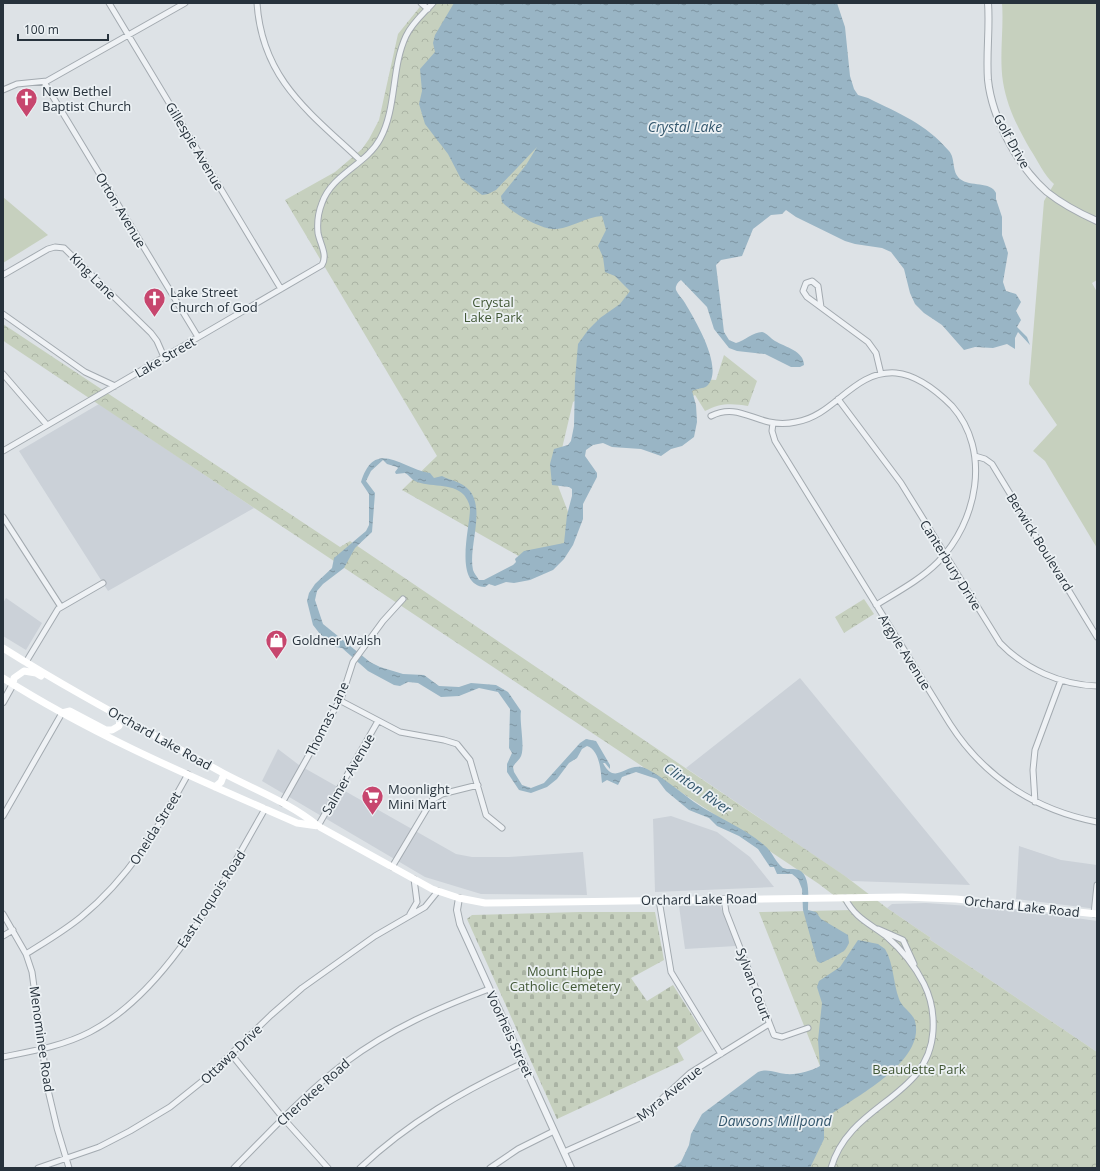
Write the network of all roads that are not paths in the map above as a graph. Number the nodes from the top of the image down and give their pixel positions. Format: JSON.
{"nodes":[{"id":1,"x":109,"y":3,"type":"edge"},
{"id":2,"x":185,"y":3,"type":"edge"},
{"id":3,"x":256,"y":3,"type":"edge"},
{"id":4,"x":421,"y":3,"type":"edge"},
{"id":5,"x":433,"y":3,"type":"edge"},
{"id":6,"x":988,"y":3,"type":"edge"},
{"id":7,"x":428,"y":9,"type":"junction"},
{"id":8,"x":128,"y":34,"type":"junction"},
{"id":9,"x":44,"y":82,"type":"junction"},
{"id":10,"x":3,"y":90,"type":"edge"},
{"id":11,"x":360,"y":160,"type":"junction"},
{"id":12,"x":1097,"y":221,"type":"edge"},
{"id":13,"x":3,"y":275,"type":"edge"},
{"id":14,"x":281,"y":289,"type":"junction"},
{"id":15,"x":821,"y":307,"type":"junction"},
{"id":16,"x":3,"y":314,"type":"edge"},
{"id":17,"x":198,"y":337,"type":"junction"},
{"id":18,"x":164,"y":357,"type":"junction"},
{"id":19,"x":3,"y":374,"type":"edge"},
{"id":20,"x":881,"y":374,"type":"junction"},
{"id":21,"x":115,"y":386,"type":"junction"},
{"id":22,"x":838,"y":399,"type":"junction"},
{"id":23,"x":711,"y":416,"type":"dead end"},
{"id":24,"x":773,"y":423,"type":"junction"},
{"id":25,"x":47,"y":425,"type":"junction"},
{"id":26,"x":3,"y":450,"type":"edge"},
{"id":27,"x":975,"y":456,"type":"junction"},
{"id":28,"x":3,"y":517,"type":"edge"},
{"id":29,"x":945,"y":554,"type":"junction"},
{"id":30,"x":103,"y":583,"type":"dead end"},
{"id":31,"x":403,"y":599,"type":"dead end"},
{"id":32,"x":876,"y":605,"type":"junction"},
{"id":33,"x":61,"y":607,"type":"junction"},
{"id":34,"x":1097,"y":637,"type":"edge"},
{"id":35,"x":3,"y":648,"type":"edge"},
{"id":36,"x":26,"y":662,"type":"junction"},
{"id":37,"x":3,"y":678,"type":"edge"},
{"id":38,"x":1061,"y":680,"type":"junction"},
{"id":39,"x":13,"y":684,"type":"junction"},
{"id":40,"x":1097,"y":686,"type":"edge"},
{"id":41,"x":340,"y":700,"type":"junction"},
{"id":42,"x":3,"y":702,"type":"edge"},
{"id":43,"x":98,"y":704,"type":"junction"},
{"id":44,"x":62,"y":713,"type":"junction"},
{"id":45,"x":115,"y":714,"type":"junction"},
{"id":46,"x":378,"y":721,"type":"junction"},
{"id":47,"x":188,"y":774,"type":"junction"},
{"id":48,"x":224,"y":774,"type":"junction"},
{"id":49,"x":478,"y":785,"type":"junction"},
{"id":50,"x":215,"y":787,"type":"junction"},
{"id":51,"x":1034,"y":802,"type":"junction"},
{"id":52,"x":282,"y":803,"type":"junction"},
{"id":53,"x":265,"y":809,"type":"junction"},
{"id":54,"x":3,"y":816,"type":"edge"},
{"id":55,"x":1097,"y":822,"type":"edge"},
{"id":56,"x":318,"y":826,"type":"junction"},
{"id":57,"x":502,"y":828,"type":"dead end"},
{"id":58,"x":392,"y":867,"type":"junction"},
{"id":59,"x":414,"y":879,"type":"junction"},
{"id":60,"x":1097,"y":885,"type":"edge"},
{"id":61,"x":438,"y":891,"type":"junction"},
{"id":62,"x":459,"y":898,"type":"junction"},
{"id":63,"x":724,"y":898,"type":"junction"},
{"id":64,"x":845,"y":898,"type":"junction"},
{"id":65,"x":659,"y":900,"type":"junction"},
{"id":66,"x":3,"y":914,"type":"edge"},
{"id":67,"x":410,"y":914,"type":"junction"},
{"id":68,"x":1095,"y":914,"type":"edge"},
{"id":69,"x":874,"y":928,"type":"junction"},
{"id":70,"x":13,"y":930,"type":"junction"},
{"id":71,"x":3,"y":936,"type":"edge"},
{"id":72,"x":26,"y":954,"type":"junction"},
{"id":73,"x":917,"y":972,"type":"junction"},
{"id":74,"x":489,"y":989,"type":"junction"},
{"id":75,"x":770,"y":1024,"type":"junction"},
{"id":76,"x":808,"y":1028,"type":"dead end"},
{"id":77,"x":42,"y":1049,"type":"junction"},
{"id":78,"x":231,"y":1054,"type":"junction"},
{"id":79,"x":721,"y":1054,"type":"junction"},
{"id":80,"x":3,"y":1056,"type":"edge"},
{"id":81,"x":523,"y":1063,"type":"junction"},
{"id":82,"x":283,"y":1118,"type":"junction"},
{"id":83,"x":554,"y":1130,"type":"junction"},
{"id":84,"x":564,"y":1152,"type":"junction"},
{"id":85,"x":66,"y":1160,"type":"junction"},
{"id":86,"x":38,"y":1168,"type":"edge"},
{"id":87,"x":69,"y":1168,"type":"edge"},
{"id":88,"x":234,"y":1168,"type":"edge"},
{"id":89,"x":328,"y":1168,"type":"edge"},
{"id":90,"x":360,"y":1168,"type":"edge"},
{"id":91,"x":490,"y":1168,"type":"edge"},
{"id":92,"x":571,"y":1168,"type":"edge"},
{"id":93,"x":831,"y":1168,"type":"edge"}],
"edges":[{"from":1,"to":8,"type":"street","name":"Gillespie Avenue"},
{"from":2,"to":8,"type":"street"},
{"from":3,"to":11,"type":"street"},
{"from":4,"to":7,"type":"street"},
{"from":5,"to":7,"type":"street"},
{"from":6,"to":12,"type":"street","name":"Golf Drive"},
{"from":7,"to":11,"type":"street"},
{"from":8,"to":9,"type":"street"},
{"from":8,"to":14,"type":"street","name":"Gillespie Avenue"},
{"from":9,"to":10,"type":"street"},
{"from":9,"to":17,"type":"street","name":"Orton Avenue"},
{"from":11,"to":14,"type":"street","name":"Lake Street"},
{"from":13,"to":18,"type":"street","name":"King Lane"},
{"from":14,"to":17,"type":"street","name":"Lake Street"},
{"from":15,"to":15,"type":"street"},
{"from":15,"to":20,"type":"street"},
{"from":16,"to":21,"type":"street"},
{"from":17,"to":18,"type":"street","name":"Lake Street"},
{"from":18,"to":21,"type":"street","name":"Lake Street"},
{"from":19,"to":25,"type":"street"},
{"from":20,"to":22,"type":"street"},
{"from":20,"to":27,"type":"street"},
{"from":21,"to":25,"type":"street","name":"Lake Street"},
{"from":22,"to":24,"type":"street"},
{"from":22,"to":29,"type":"street","name":"Canterbury Drive"},
{"from":23,"to":24,"type":"street"},
{"from":24,"to":32,"type":"street","name":"Argyle Avenue"},
{"from":25,"to":26,"type":"street","name":"Lake Street"},
{"from":27,"to":29,"type":"street"},
{"from":27,"to":34,"type":"street","name":"Berwick Boulevard"},
{"from":28,"to":33,"type":"street"},
{"from":29,"to":32,"type":"street"},
{"from":29,"to":38,"type":"street","name":"Canterbury Drive"},
{"from":30,"to":33,"type":"street"},
{"from":31,"to":41,"type":"street","name":"Thomas Lane"},
{"from":32,"to":51,"type":"street","name":"Argyle Avenue"},
{"from":33,"to":36,"type":"street"},
{"from":35,"to":36,"type":"main road","name":"Orchard Lake Road"},
{"from":36,"to":43,"type":"main road","name":"Orchard Lake Road"},
{"from":37,"to":39,"type":"main road","name":"Orchard Lake Road"},
{"from":38,"to":40,"type":"street","name":"Canterbury Drive"},
{"from":38,"to":51,"type":"street"},
{"from":39,"to":42,"type":"street"},
{"from":39,"to":43,"type":"main road"},
{"from":39,"to":44,"type":"main road","name":"Orchard Lake Road"},
{"from":41,"to":46,"type":"street"},
{"from":41,"to":52,"type":"street","name":"Thomas Lane"},
{"from":43,"to":45,"type":"main road","name":"Orchard Lake Road"},
{"from":44,"to":45,"type":"main road"},
{"from":44,"to":47,"type":"main road","name":"Orchard Lake Road"},
{"from":44,"to":54,"type":"street"},
{"from":45,"to":48,"type":"main road","name":"Orchard Lake Road"},
{"from":46,"to":49,"type":"street"},
{"from":46,"to":56,"type":"street","name":"Salmer Avenue"},
{"from":47,"to":50,"type":"main road","name":"Orchard Lake Road"},
{"from":47,"to":72,"type":"street","name":"Oneida Street"},
{"from":48,"to":50,"type":"main road"},
{"from":48,"to":52,"type":"main road","name":"Orchard Lake Road"},
{"from":49,"to":57,"type":"street"},
{"from":49,"to":58,"type":"street"},
{"from":50,"to":53,"type":"main road","name":"Orchard Lake Road"},
{"from":51,"to":55,"type":"street","name":"Argyle Avenue"},
{"from":52,"to":56,"type":"main road","name":"Orchard Lake Road"},
{"from":53,"to":56,"type":"main road","name":"Orchard Lake Road"},
{"from":53,"to":77,"type":"street","name":"East Iroquois Road"},
{"from":56,"to":58,"type":"main road","name":"Orchard Lake Road"},
{"from":58,"to":59,"type":"main road","name":"Orchard Lake Road"},
{"from":59,"to":61,"type":"main road","name":"Orchard Lake Road"},
{"from":59,"to":67,"type":"street"},
{"from":60,"to":68,"type":"street"},
{"from":61,"to":62,"type":"main road","name":"Orchard Lake Road"},
{"from":61,"to":67,"type":"street","name":"Ottawa Drive"},
{"from":62,"to":65,"type":"main road","name":"Orchard Lake Road"},
{"from":62,"to":74,"type":"street","name":"Voorheis Street"},
{"from":63,"to":64,"type":"main road","name":"Orchard Lake Road"},
{"from":63,"to":65,"type":"main road","name":"Orchard Lake Road"},
{"from":63,"to":75,"type":"street","name":"Sylvan Court"},
{"from":64,"to":68,"type":"main road","name":"Orchard Lake Road"},
{"from":64,"to":69,"type":"street"},
{"from":65,"to":79,"type":"street"},
{"from":66,"to":70,"type":"street","name":"Menominee Road"},
{"from":67,"to":78,"type":"street","name":"Ottawa Drive"},
{"from":69,"to":73,"type":"street"},
{"from":69,"to":73,"type":"street"},
{"from":70,"to":71,"type":"street"},
{"from":70,"to":72,"type":"street","name":"Menominee Road"},
{"from":72,"to":77,"type":"street","name":"Menominee Road"},
{"from":73,"to":93,"type":"street"},
{"from":74,"to":81,"type":"street","name":"Voorheis Street"},
{"from":74,"to":82,"type":"street","name":"Cherokee Road"},
{"from":75,"to":76,"type":"street","name":"Sylvan Court"},
{"from":75,"to":79,"type":"street","name":"Myra Avenue"},
{"from":77,"to":80,"type":"street","name":"East Iroquois Road"},
{"from":77,"to":85,"type":"street","name":"Menominee Road"},
{"from":78,"to":82,"type":"street"},
{"from":78,"to":85,"type":"street","name":"Ottawa Drive"},
{"from":79,"to":84,"type":"street","name":"Myra Avenue"},
{"from":81,"to":83,"type":"street","name":"Voorheis Street"},
{"from":81,"to":90,"type":"street"},
{"from":82,"to":88,"type":"street","name":"Cherokee Road"},
{"from":82,"to":89,"type":"street"},
{"from":83,"to":84,"type":"street","name":"Voorheis Street"},
{"from":83,"to":91,"type":"street"},
{"from":84,"to":92,"type":"street","name":"Voorheis Street"},
{"from":85,"to":86,"type":"street","name":"Ottawa Drive"},
{"from":85,"to":87,"type":"street","name":"Menominee Road"}]}
